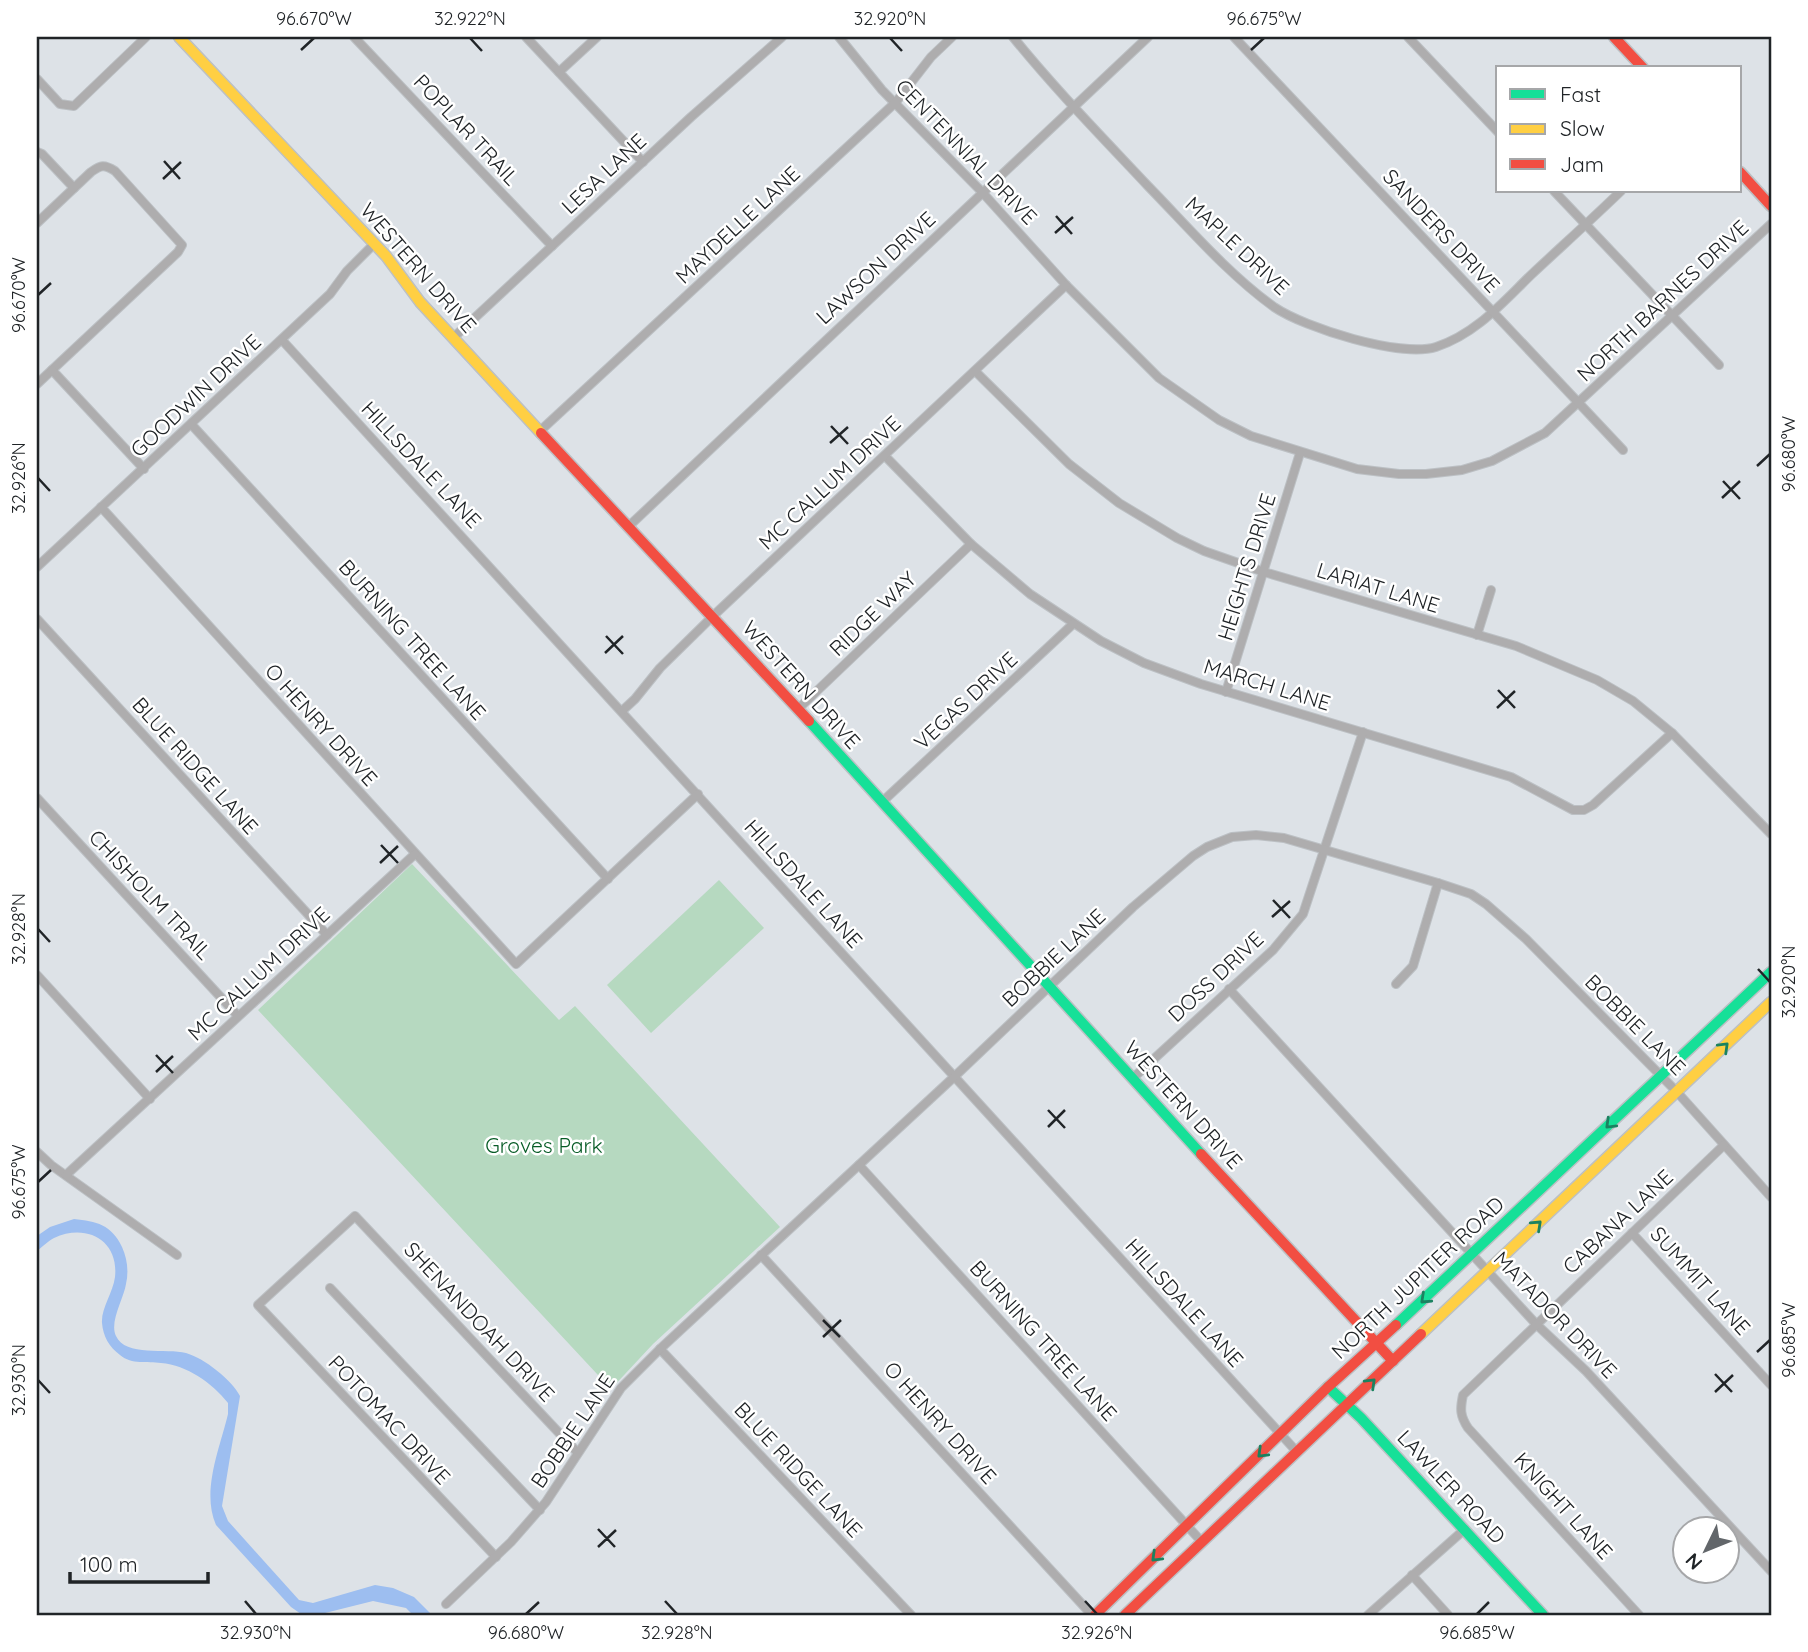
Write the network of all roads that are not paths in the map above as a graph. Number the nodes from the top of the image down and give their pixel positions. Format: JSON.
{"nodes":[{"id":1,"x":146,"y":37,"type":"edge"},
{"id":2,"x":179,"y":37,"type":"edge"},
{"id":3,"x":354,"y":37,"type":"edge"},
{"id":4,"x":526,"y":37,"type":"edge"},
{"id":5,"x":597,"y":37,"type":"edge"},
{"id":6,"x":782,"y":37,"type":"edge"},
{"id":7,"x":839,"y":37,"type":"edge"},
{"id":8,"x":952,"y":37,"type":"edge"},
{"id":9,"x":1013,"y":37,"type":"edge"},
{"id":10,"x":1148,"y":37,"type":"edge"},
{"id":11,"x":1234,"y":37,"type":"edge"},
{"id":12,"x":1408,"y":37,"type":"edge"},
{"id":13,"x":1620,"y":39,"type":"edge"},
{"id":14,"x":1641,"y":66,"type":"edge"},
{"id":15,"x":559,"y":72,"type":"junction"},
{"id":16,"x":37,"y":79,"type":"edge"},
{"id":17,"x":896,"y":102,"type":"junction"},
{"id":18,"x":1074,"y":107,"type":"junction"},
{"id":19,"x":1496,"y":130,"type":"edge"},
{"id":20,"x":37,"y":152,"type":"edge"},
{"id":21,"x":643,"y":162,"type":"junction"},
{"id":22,"x":1742,"y":174,"type":"edge"},
{"id":23,"x":74,"y":188,"type":"junction"},
{"id":24,"x":982,"y":192,"type":"junction"},
{"id":25,"x":1554,"y":192,"type":"edge"},
{"id":26,"x":1620,"y":192,"type":"edge"},
{"id":27,"x":1771,"y":206,"type":"edge"},
{"id":28,"x":37,"y":223,"type":"edge"},
{"id":29,"x":1771,"y":224,"type":"edge"},
{"id":30,"x":1585,"y":225,"type":"junction"},
{"id":31,"x":374,"y":244,"type":"junction"},
{"id":32,"x":552,"y":246,"type":"junction"},
{"id":33,"x":1066,"y":285,"type":"junction"},
{"id":34,"x":1493,"y":311,"type":"junction"},
{"id":35,"x":1672,"y":317,"type":"junction"},
{"id":36,"x":453,"y":338,"type":"junction"},
{"id":37,"x":282,"y":340,"type":"junction"},
{"id":38,"x":1719,"y":365,"type":"dead end"},
{"id":39,"x":52,"y":370,"type":"junction"},
{"id":40,"x":975,"y":371,"type":"junction"},
{"id":41,"x":37,"y":384,"type":"edge"},
{"id":42,"x":1578,"y":404,"type":"junction"},
{"id":43,"x":191,"y":424,"type":"junction"},
{"id":44,"x":540,"y":431,"type":"junction"},
{"id":45,"x":1623,"y":450,"type":"dead end"},
{"id":46,"x":1300,"y":453,"type":"junction"},
{"id":47,"x":885,"y":456,"type":"junction"},
{"id":48,"x":144,"y":469,"type":"junction"},
{"id":49,"x":101,"y":508,"type":"junction"},
{"id":50,"x":629,"y":526,"type":"junction"},
{"id":51,"x":971,"y":544,"type":"junction"},
{"id":52,"x":37,"y":568,"type":"edge"},
{"id":53,"x":1264,"y":572,"type":"junction"},
{"id":54,"x":1490,"y":590,"type":"dead end"},
{"id":55,"x":713,"y":616,"type":"junction"},
{"id":56,"x":37,"y":619,"type":"edge"},
{"id":57,"x":1073,"y":624,"type":"junction"},
{"id":58,"x":1477,"y":635,"type":"junction"},
{"id":59,"x":1226,"y":692,"type":"junction"},
{"id":60,"x":799,"y":709,"type":"junction"},
{"id":61,"x":622,"y":711,"type":"junction"},
{"id":62,"x":1363,"y":732,"type":"junction"},
{"id":63,"x":1672,"y":733,"type":"junction"},
{"id":64,"x":698,"y":794,"type":"junction"},
{"id":65,"x":37,"y":798,"type":"edge"},
{"id":66,"x":882,"y":802,"type":"junction"},
{"id":67,"x":1771,"y":834,"type":"edge"},
{"id":68,"x":1325,"y":851,"type":"junction"},
{"id":69,"x":415,"y":854,"type":"junction"},
{"id":70,"x":608,"y":879,"type":"junction"},
{"id":71,"x":1438,"y":883,"type":"junction"},
{"id":72,"x":327,"y":935,"type":"junction"},
{"id":73,"x":1771,"y":971,"type":"edge"},
{"id":74,"x":37,"y":975,"type":"edge"},
{"id":75,"x":1396,"y":984,"type":"dead end"},
{"id":76,"x":1049,"y":987,"type":"junction"},
{"id":77,"x":1229,"y":989,"type":"junction"},
{"id":78,"x":1771,"y":1002,"type":"edge"},
{"id":79,"x":238,"y":1016,"type":"junction"},
{"id":80,"x":954,"y":1077,"type":"junction"},
{"id":81,"x":1659,"y":1077,"type":"junction"},
{"id":82,"x":1133,"y":1078,"type":"junction"},
{"id":83,"x":1677,"y":1092,"type":"junction"},
{"id":84,"x":150,"y":1099,"type":"junction"},
{"id":85,"x":1724,"y":1145,"type":"junction"},
{"id":86,"x":37,"y":1152,"type":"edge"},
{"id":87,"x":859,"y":1165,"type":"junction"},
{"id":88,"x":66,"y":1175,"type":"junction"},
{"id":89,"x":1771,"y":1197,"type":"edge"},
{"id":90,"x":1632,"y":1233,"type":"junction"},
{"id":91,"x":177,"y":1255,"type":"dead end"},
{"id":92,"x":761,"y":1255,"type":"junction"},
{"id":93,"x":1473,"y":1255,"type":"junction"},
{"id":94,"x":1488,"y":1272,"type":"junction"},
{"id":95,"x":330,"y":1288,"type":"dead end"},
{"id":96,"x":258,"y":1305,"type":"joint"},
{"id":97,"x":1536,"y":1324,"type":"junction"},
{"id":98,"x":1377,"y":1343,"type":"junction"},
{"id":99,"x":660,"y":1349,"type":"junction"},
{"id":100,"x":1393,"y":1362,"type":"junction"},
{"id":101,"x":1771,"y":1385,"type":"edge"},
{"id":102,"x":1328,"y":1387,"type":"junction"},
{"id":103,"x":1348,"y":1405,"type":"junction"},
{"id":104,"x":1462,"y":1419,"type":"joint"},
{"id":105,"x":1280,"y":1435,"type":"junction"},
{"id":106,"x":577,"y":1452,"type":"junction"},
{"id":107,"x":1297,"y":1452,"type":"junction"},
{"id":108,"x":540,"y":1510,"type":"junction"},
{"id":109,"x":1187,"y":1526,"type":"junction"},
{"id":110,"x":1465,"y":1529,"type":"junction"},
{"id":111,"x":1201,"y":1541,"type":"junction"},
{"id":112,"x":496,"y":1558,"type":"junction"},
{"id":113,"x":1771,"y":1571,"type":"edge"},
{"id":114,"x":1412,"y":1575,"type":"junction"},
{"id":115,"x":446,"y":1604,"type":"dead end"},
{"id":116,"x":911,"y":1615,"type":"edge"},
{"id":117,"x":1094,"y":1615,"type":"edge"},
{"id":118,"x":1125,"y":1615,"type":"edge"},
{"id":119,"x":1368,"y":1615,"type":"edge"},
{"id":120,"x":1448,"y":1615,"type":"edge"},
{"id":121,"x":1543,"y":1615,"type":"edge"},
{"id":122,"x":1639,"y":1615,"type":"edge"}],
"edges":[{"from":1,"to":16,"type":"street"},
{"from":2,"to":31,"type":"street","name":"WESTERN DRIVE"},
{"from":3,"to":32,"type":"street","name":"POPLAR TRAIL"},
{"from":4,"to":15,"type":"street"},
{"from":5,"to":15,"type":"street"},
{"from":6,"to":21,"type":"street","name":"LESA LANE"},
{"from":7,"to":17,"type":"street","name":"CENTENNIAL DRIVE"},
{"from":8,"to":17,"type":"street","name":"MAYDELLE LANE"},
{"from":9,"to":18,"type":"street","name":"MAPLE DRIVE"},
{"from":10,"to":18,"type":"street","name":"LAWSON DRIVE"},
{"from":11,"to":34,"type":"street","name":"SANDERS DRIVE"},
{"from":12,"to":19,"type":"street"},
{"from":13,"to":14,"type":"street"},
{"from":15,"to":21,"type":"street"},
{"from":17,"to":24,"type":"street","name":"CENTENNIAL DRIVE"},
{"from":17,"to":44,"type":"street","name":"MAYDELLE LANE"},
{"from":18,"to":24,"type":"street","name":"LAWSON DRIVE"},
{"from":18,"to":34,"type":"street","name":"MAPLE DRIVE"},
{"from":20,"to":23,"type":"street"},
{"from":21,"to":32,"type":"street","name":"LESA LANE"},
{"from":22,"to":27,"type":"street"},
{"from":23,"to":28,"type":"street"},
{"from":23,"to":39,"type":"street"},
{"from":24,"to":33,"type":"street","name":"CENTENNIAL DRIVE"},
{"from":24,"to":50,"type":"street","name":"LAWSON DRIVE"},
{"from":25,"to":30,"type":"street"},
{"from":26,"to":30,"type":"street","name":"MAPLE DRIVE"},
{"from":29,"to":35,"type":"street","name":"NORTH BARNES DRIVE"},
{"from":30,"to":34,"type":"street","name":"MAPLE DRIVE"},
{"from":30,"to":35,"type":"street"},
{"from":31,"to":36,"type":"street","name":"WESTERN DRIVE"},
{"from":31,"to":37,"type":"street","name":"GOODWIN DRIVE"},
{"from":32,"to":36,"type":"street","name":"LESA LANE"},
{"from":33,"to":40,"type":"street","name":"MC CALLUM DRIVE"},
{"from":33,"to":46,"type":"street","name":"CENTENNIAL DRIVE"},
{"from":34,"to":42,"type":"street","name":"SANDERS DRIVE"},
{"from":35,"to":38,"type":"street"},
{"from":35,"to":42,"type":"street","name":"NORTH BARNES DRIVE"},
{"from":36,"to":44,"type":"street","name":"WESTERN DRIVE"},
{"from":37,"to":43,"type":"street","name":"GOODWIN DRIVE"},
{"from":37,"to":61,"type":"street","name":"HILLSDALE LANE"},
{"from":39,"to":41,"type":"street"},
{"from":39,"to":48,"type":"street"},
{"from":40,"to":47,"type":"street","name":"MC CALLUM DRIVE"},
{"from":40,"to":53,"type":"street","name":"LARIAT LANE"},
{"from":42,"to":45,"type":"street","name":"SANDERS DRIVE"},
{"from":42,"to":46,"type":"street","name":"CENTENNIAL DRIVE"},
{"from":43,"to":48,"type":"street","name":"GOODWIN DRIVE"},
{"from":43,"to":70,"type":"street","name":"BURNING TREE LANE"},
{"from":44,"to":50,"type":"street","name":"WESTERN DRIVE"},
{"from":46,"to":53,"type":"street","name":"HEIGHTS DRIVE"},
{"from":47,"to":51,"type":"street","name":"MARCH LANE"},
{"from":47,"to":55,"type":"street","name":"MC CALLUM DRIVE"},
{"from":48,"to":49,"type":"street","name":"GOODWIN DRIVE"},
{"from":49,"to":52,"type":"street","name":"GOODWIN DRIVE"},
{"from":49,"to":69,"type":"street","name":"O HENRY DRIVE"},
{"from":50,"to":55,"type":"street","name":"WESTERN DRIVE"},
{"from":51,"to":57,"type":"street","name":"MARCH LANE"},
{"from":51,"to":60,"type":"street","name":"RIDGE WAY"},
{"from":53,"to":58,"type":"street","name":"LARIAT LANE"},
{"from":53,"to":59,"type":"street","name":"HEIGHTS DRIVE"},
{"from":54,"to":58,"type":"street"},
{"from":55,"to":60,"type":"street","name":"WESTERN DRIVE"},
{"from":55,"to":61,"type":"street","name":"MC CALLUM DRIVE"},
{"from":56,"to":72,"type":"street","name":"BLUE RIDGE LANE"},
{"from":57,"to":59,"type":"street","name":"MARCH LANE"},
{"from":57,"to":66,"type":"street","name":"VEGAS DRIVE"},
{"from":58,"to":63,"type":"street","name":"LARIAT LANE"},
{"from":59,"to":62,"type":"street","name":"MARCH LANE"},
{"from":60,"to":66,"type":"street","name":"WESTERN DRIVE"},
{"from":61,"to":64,"type":"street","name":"HILLSDALE LANE"},
{"from":62,"to":63,"type":"street","name":"MARCH LANE"},
{"from":62,"to":68,"type":"street","name":"DOSS DRIVE"},
{"from":63,"to":67,"type":"street","name":"LARIAT LANE"},
{"from":64,"to":70,"type":"street"},
{"from":64,"to":80,"type":"street","name":"HILLSDALE LANE"},
{"from":65,"to":79,"type":"street","name":"CHISHOLM TRAIL"},
{"from":66,"to":76,"type":"street","name":"WESTERN DRIVE"},
{"from":68,"to":71,"type":"street","name":"BOBBIE LANE"},
{"from":68,"to":76,"type":"street","name":"BOBBIE LANE"},
{"from":68,"to":77,"type":"street","name":"DOSS DRIVE"},
{"from":69,"to":70,"type":"street","name":"O HENRY DRIVE"},
{"from":69,"to":72,"type":"street","name":"MC CALLUM DRIVE"},
{"from":71,"to":75,"type":"street"},
{"from":71,"to":81,"type":"street","name":"BOBBIE LANE"},
{"from":72,"to":79,"type":"street","name":"MC CALLUM DRIVE"},
{"from":73,"to":81,"type":"street","name":"NORTH JUPITER ROAD"},
{"from":74,"to":84,"type":"street"},
{"from":76,"to":80,"type":"street","name":"BOBBIE LANE"},
{"from":76,"to":82,"type":"street","name":"WESTERN DRIVE"},
{"from":77,"to":82,"type":"street","name":"DOSS DRIVE"},
{"from":77,"to":93,"type":"street","name":"MATADOR DRIVE"},
{"from":83,"to":78,"type":"street","name":"NORTH JUPITER ROAD","one_way":true},
{"from":79,"to":84,"type":"street","name":"MC CALLUM DRIVE"},
{"from":80,"to":87,"type":"street","name":"BOBBIE LANE"},
{"from":80,"to":105,"type":"street","name":"HILLSDALE LANE"},
{"from":81,"to":83,"type":"street","name":"BOBBIE LANE"},
{"from":81,"to":93,"type":"street","name":"NORTH JUPITER ROAD","one_way":true},
{"from":82,"to":98,"type":"street","name":"WESTERN DRIVE"},
{"from":83,"to":85,"type":"street","name":"BOBBIE LANE"},
{"from":94,"to":83,"type":"street","name":"NORTH JUPITER ROAD","one_way":true},
{"from":84,"to":88,"type":"street","name":"MC CALLUM DRIVE"},
{"from":85,"to":89,"type":"street","name":"BOBBIE LANE"},
{"from":85,"to":90,"type":"street","name":"CABANA LANE"},
{"from":86,"to":88,"type":"street"},
{"from":87,"to":92,"type":"street","name":"BOBBIE LANE"},
{"from":87,"to":109,"type":"street","name":"BURNING TREE LANE"},
{"from":88,"to":91,"type":"street"},
{"from":90,"to":97,"type":"street","name":"CABANA LANE"},
{"from":90,"to":101,"type":"street","name":"SUMMIT LANE"},
{"from":92,"to":99,"type":"street","name":"BOBBIE LANE"},
{"from":92,"to":117,"type":"street","name":"O HENRY DRIVE"},
{"from":93,"to":94,"type":"street","name":"MATADOR DRIVE"},
{"from":93,"to":98,"type":"street","name":"NORTH JUPITER ROAD","one_way":true},
{"from":94,"to":97,"type":"street","name":"MATADOR DRIVE"},
{"from":94,"to":100,"type":"street","name":"NORTH JUPITER ROAD"},
{"from":95,"to":108,"type":"street"},
{"from":96,"to":106,"type":"street","name":"SHENANDOAH DRIVE"},
{"from":96,"to":112,"type":"street","name":"POTOMAC DRIVE"},
{"from":97,"to":104,"type":"street","name":"CABANA LANE"},
{"from":97,"to":113,"type":"street","name":"MATADOR DRIVE"},
{"from":98,"to":100,"type":"street","name":"WESTERN DRIVE"},
{"from":98,"to":102,"type":"street","name":"NORTH JUPITER ROAD"},
{"from":99,"to":106,"type":"street","name":"BOBBIE LANE"},
{"from":99,"to":116,"type":"street","name":"BLUE RIDGE LANE"},
{"from":103,"to":100,"type":"street","name":"NORTH JUPITER ROAD","one_way":true},
{"from":102,"to":103,"type":"street","name":"LAWLER ROAD"},
{"from":102,"to":105,"type":"street","name":"NORTH JUPITER ROAD"},
{"from":103,"to":107,"type":"street","name":"NORTH JUPITER ROAD"},
{"from":103,"to":110,"type":"street","name":"LAWLER ROAD"},
{"from":104,"to":122,"type":"street","name":"KNIGHT LANE"},
{"from":105,"to":107,"type":"street","name":"HILLSDALE LANE"},
{"from":105,"to":109,"type":"street","name":"NORTH JUPITER ROAD","one_way":true},
{"from":106,"to":108,"type":"street","name":"BOBBIE LANE"},
{"from":107,"to":111,"type":"street","name":"NORTH JUPITER ROAD"},
{"from":108,"to":112,"type":"street","name":"BOBBIE LANE"},
{"from":109,"to":111,"type":"street","name":"BURNING TREE LANE"},
{"from":109,"to":117,"type":"street","name":"NORTH JUPITER ROAD","one_way":true},
{"from":110,"to":114,"type":"street"},
{"from":110,"to":121,"type":"street","name":"LAWLER ROAD"},
{"from":111,"to":118,"type":"street","name":"NORTH JUPITER ROAD"},
{"from":112,"to":115,"type":"street","name":"BOBBIE LANE"},
{"from":114,"to":119,"type":"street"},
{"from":114,"to":120,"type":"street"}]}
